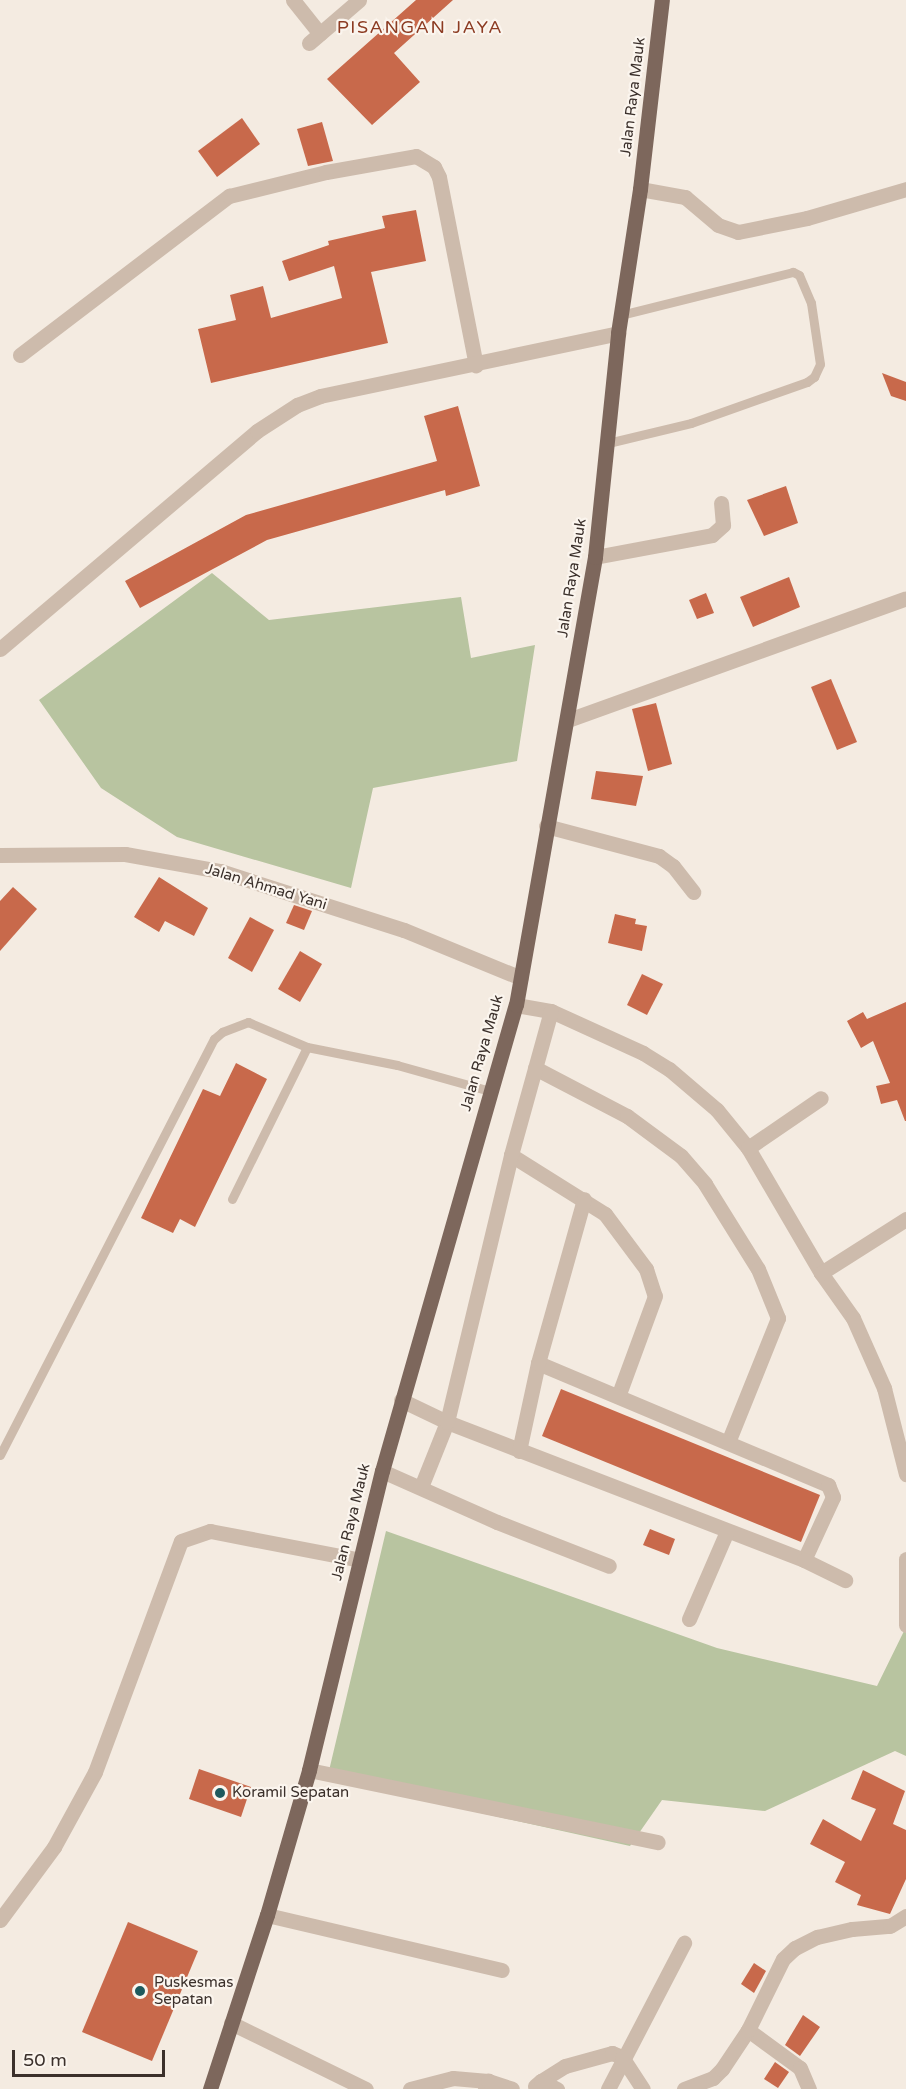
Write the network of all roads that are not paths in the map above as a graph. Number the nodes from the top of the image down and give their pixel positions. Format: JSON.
{"nodes":[{"id":1,"x":293,"y":0,"type":"edge"},
{"id":2,"x":359,"y":0,"type":"edge"},
{"id":3,"x":662,"y":0,"type":"edge"},
{"id":4,"x":640,"y":189,"type":"junction"},
{"id":5,"x":906,"y":189,"type":"edge"},
{"id":6,"x":621,"y":315,"type":"junction"},
{"id":7,"x":618,"y":333,"type":"junction"},
{"id":8,"x":20,"y":355,"type":"dead end"},
{"id":9,"x":476,"y":364,"type":"junction"},
{"id":10,"x":608,"y":443,"type":"junction"},
{"id":11,"x":721,"y":503,"type":"dead end"},
{"id":12,"x":595,"y":557,"type":"junction"},
{"id":13,"x":906,"y":598,"type":"edge"},
{"id":14,"x":0,"y":649,"type":"edge"},
{"id":15,"x":568,"y":720,"type":"junction"},
{"id":16,"x":546,"y":826,"type":"junction"},
{"id":17,"x":0,"y":855,"type":"edge"},
{"id":18,"x":693,"y":891,"type":"dead end"},
{"id":19,"x":520,"y":978,"type":"junction"},
{"id":20,"x":516,"y":1005,"type":"junction"},
{"id":21,"x":551,"y":1011,"type":"junction"},
{"id":22,"x":307,"y":1047,"type":"junction"},
{"id":23,"x":535,"y":1068,"type":"junction"},
{"id":24,"x":490,"y":1091,"type":"junction"},
{"id":25,"x":820,"y":1098,"type":"dead end"},
{"id":26,"x":748,"y":1148,"type":"junction"},
{"id":27,"x":511,"y":1155,"type":"junction"},
{"id":28,"x":232,"y":1199,"type":"dead end"},
{"id":29,"x":584,"y":1199,"type":"junction"},
{"id":30,"x":906,"y":1219,"type":"edge"},
{"id":31,"x":821,"y":1273,"type":"junction"},
{"id":32,"x":538,"y":1363,"type":"junction"},
{"id":33,"x":619,"y":1394,"type":"junction"},
{"id":34,"x":401,"y":1400,"type":"junction"},
{"id":35,"x":447,"y":1422,"type":"junction"},
{"id":36,"x":729,"y":1440,"type":"junction"},
{"id":37,"x":519,"y":1451,"type":"junction"},
{"id":38,"x":0,"y":1455,"type":"edge"},
{"id":39,"x":382,"y":1471,"type":"junction"},
{"id":40,"x":906,"y":1474,"type":"edge"},
{"id":41,"x":422,"y":1486,"type":"junction"},
{"id":42,"x":727,"y":1531,"type":"junction"},
{"id":43,"x":906,"y":1559,"type":"edge"},
{"id":44,"x":360,"y":1560,"type":"junction"},
{"id":45,"x":804,"y":1560,"type":"junction"},
{"id":46,"x":609,"y":1566,"type":"dead end"},
{"id":47,"x":845,"y":1580,"type":"dead end"},
{"id":48,"x":689,"y":1619,"type":"dead end"},
{"id":49,"x":906,"y":1625,"type":"edge"},
{"id":50,"x":309,"y":1770,"type":"junction"},
{"id":51,"x":658,"y":1842,"type":"dead end"},
{"id":52,"x":267,"y":1915,"type":"junction"},
{"id":53,"x":906,"y":1916,"type":"edge"},
{"id":54,"x":0,"y":1920,"type":"edge"},
{"id":55,"x":684,"y":1943,"type":"dead end"},
{"id":56,"x":502,"y":1970,"type":"dead end"},
{"id":57,"x":231,"y":2023,"type":"junction"},
{"id":58,"x":748,"y":2030,"type":"junction"},
{"id":59,"x":622,"y":2057,"type":"junction"},
{"id":60,"x":487,"y":2085,"type":"edge"},
{"id":61,"x":538,"y":2085,"type":"edge"},
{"id":62,"x":210,"y":2089,"type":"edge"},
{"id":63,"x":366,"y":2089,"type":"edge"},
{"id":64,"x":410,"y":2089,"type":"edge"},
{"id":65,"x":512,"y":2089,"type":"edge"},
{"id":66,"x":557,"y":2089,"type":"edge"},
{"id":67,"x":608,"y":2089,"type":"edge"},
{"id":68,"x":643,"y":2089,"type":"edge"},
{"id":69,"x":684,"y":2089,"type":"edge"},
{"id":70,"x":809,"y":2089,"type":"edge"}],
"edges":[{"from":1,"to":2,"type":"street"},
{"from":3,"to":4,"type":"main road","name":"Jalan Raya Mauk"},
{"from":4,"to":5,"type":"street"},
{"from":4,"to":6,"type":"main road","name":"Jalan Raya Mauk"},
{"from":6,"to":7,"type":"main road","name":"Jalan Raya Mauk"},
{"from":6,"to":10,"type":"lane"},
{"from":7,"to":9,"type":"street"},
{"from":7,"to":10,"type":"main road","name":"Jalan Raya Mauk"},
{"from":8,"to":9,"type":"street"},
{"from":9,"to":14,"type":"street"},
{"from":10,"to":12,"type":"main road","name":"Jalan Raya Mauk"},
{"from":11,"to":12,"type":"street"},
{"from":12,"to":15,"type":"main road","name":"Jalan Raya Mauk"},
{"from":13,"to":15,"type":"street"},
{"from":15,"to":16,"type":"main road","name":"Jalan Raya Mauk"},
{"from":16,"to":18,"type":"street"},
{"from":16,"to":19,"type":"main road","name":"Jalan Raya Mauk"},
{"from":17,"to":19,"type":"street","name":"Jalan Ahmad Yani"},
{"from":19,"to":20,"type":"main road","name":"Jalan Raya Mauk"},
{"from":20,"to":21,"type":"street"},
{"from":20,"to":24,"type":"main road","name":"Jalan Raya Mauk"},
{"from":21,"to":23,"type":"street"},
{"from":21,"to":26,"type":"street"},
{"from":22,"to":24,"type":"lane"},
{"from":22,"to":28,"type":"lane"},
{"from":22,"to":38,"type":"lane"},
{"from":23,"to":27,"type":"street"},
{"from":23,"to":36,"type":"street"},
{"from":24,"to":34,"type":"main road","name":"Jalan Raya Mauk"},
{"from":25,"to":26,"type":"street"},
{"from":26,"to":31,"type":"street"},
{"from":27,"to":29,"type":"street"},
{"from":27,"to":35,"type":"street"},
{"from":29,"to":32,"type":"street"},
{"from":29,"to":33,"type":"street"},
{"from":30,"to":31,"type":"street"},
{"from":31,"to":40,"type":"street"},
{"from":32,"to":33,"type":"street"},
{"from":32,"to":37,"type":"street"},
{"from":33,"to":36,"type":"street"},
{"from":34,"to":35,"type":"street"},
{"from":34,"to":39,"type":"main road","name":"Jalan Raya Mauk"},
{"from":35,"to":37,"type":"street"},
{"from":35,"to":41,"type":"street"},
{"from":36,"to":45,"type":"street"},
{"from":37,"to":42,"type":"street"},
{"from":39,"to":41,"type":"street"},
{"from":39,"to":44,"type":"main road","name":"Jalan Raya Mauk"},
{"from":41,"to":46,"type":"street"},
{"from":42,"to":45,"type":"street"},
{"from":42,"to":48,"type":"street"},
{"from":43,"to":49,"type":"street"},
{"from":44,"to":50,"type":"main road","name":"Jalan Raya Mauk"},
{"from":44,"to":54,"type":"street"},
{"from":45,"to":47,"type":"street"},
{"from":50,"to":51,"type":"street"},
{"from":50,"to":52,"type":"main road","name":"Jalan Raya Mauk"},
{"from":52,"to":56,"type":"street"},
{"from":52,"to":57,"type":"main road","name":"Jalan Raya Mauk"},
{"from":53,"to":58,"type":"street"},
{"from":55,"to":59,"type":"street"},
{"from":57,"to":62,"type":"main road","name":"Jalan Raya Mauk"},
{"from":57,"to":63,"type":"street"},
{"from":58,"to":69,"type":"street"},
{"from":58,"to":70,"type":"street"},
{"from":59,"to":61,"type":"street"},
{"from":59,"to":67,"type":"street"},
{"from":59,"to":68,"type":"street"},
{"from":60,"to":64,"type":"street"},
{"from":60,"to":65,"type":"street"},
{"from":61,"to":66,"type":"street"}]}
